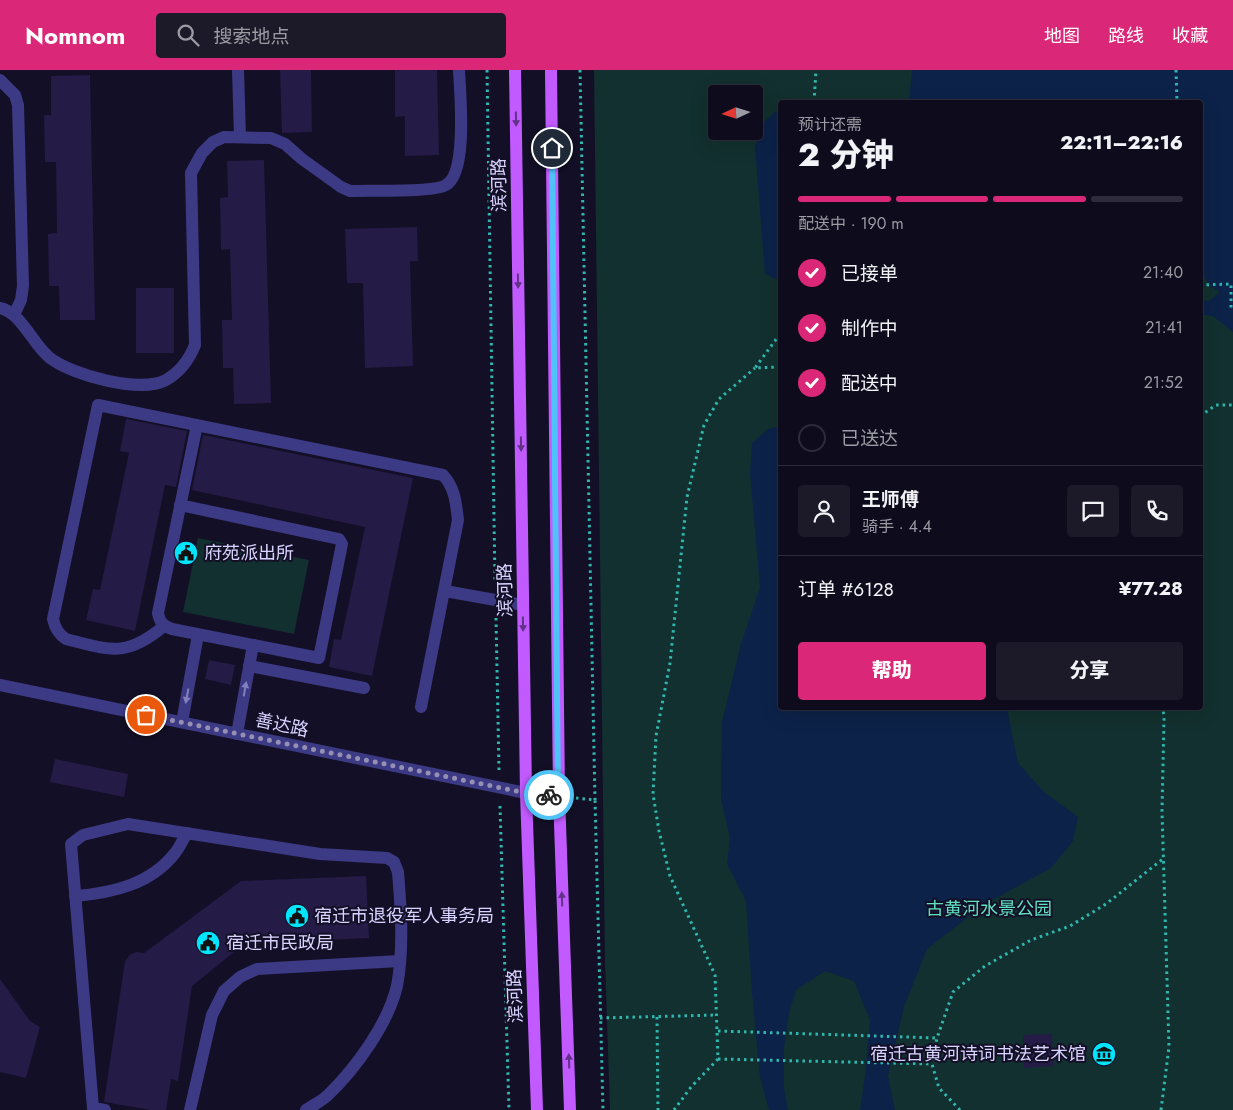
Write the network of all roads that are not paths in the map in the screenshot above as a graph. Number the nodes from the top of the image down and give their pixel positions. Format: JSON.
{"nodes":[{"id":1,"x":238,"y":70,"type":"edge"},
{"id":2,"x":460,"y":70,"type":"edge"},
{"id":3,"x":515,"y":70,"type":"edge"},
{"id":4,"x":551,"y":70,"type":"edge"},
{"id":5,"x":0,"y":80,"type":"edge"},
{"id":6,"x":240,"y":138,"type":"junction"},
{"id":7,"x":0,"y":308,"type":"edge"},
{"id":8,"x":14,"y":315,"type":"junction"},
{"id":9,"x":197,"y":425,"type":"junction"},
{"id":10,"x":180,"y":505,"type":"junction"},
{"id":11,"x":445,"y":591,"type":"junction"},
{"id":12,"x":523,"y":605,"type":"junction"},
{"id":13,"x":164,"y":626,"type":"junction"},
{"id":14,"x":198,"y":635,"type":"junction"},
{"id":15,"x":253,"y":645,"type":"junction"},
{"id":16,"x":249,"y":666,"type":"junction"},
{"id":17,"x":0,"y":685,"type":"edge"},
{"id":18,"x":364,"y":688,"type":"dead end"},
{"id":19,"x":421,"y":707,"type":"dead end"},
{"id":20,"x":182,"y":722,"type":"junction"},
{"id":21,"x":237,"y":734,"type":"junction"},
{"id":22,"x":526,"y":793,"type":"junction"},
{"id":23,"x":558,"y":796,"type":"junction"},
{"id":24,"x":187,"y":833,"type":"junction"},
{"id":25,"x":75,"y":896,"type":"junction"},
{"id":26,"x":399,"y":961,"type":"junction"},
{"id":27,"x":105,"y":1110,"type":"edge"},
{"id":28,"x":190,"y":1110,"type":"edge"},
{"id":29,"x":306,"y":1110,"type":"edge"},
{"id":30,"x":537,"y":1110,"type":"edge"},
{"id":31,"x":570,"y":1110,"type":"edge"}],
"edges":[{"from":1,"to":6,"type":"street"},
{"from":2,"to":6,"type":"street"},
{"from":3,"to":12,"type":"main road","name":"滨河路","one_way":true},
{"from":4,"to":23,"type":"main road"},
{"from":5,"to":8,"type":"street"},
{"from":6,"to":8,"type":"street"},
{"from":7,"to":8,"type":"street"},
{"from":9,"to":10,"type":"street"},
{"from":9,"to":11,"type":"street"},
{"from":9,"to":13,"type":"street"},
{"from":10,"to":13,"type":"street"},
{"from":10,"to":15,"type":"street"},
{"from":11,"to":12,"type":"street"},
{"from":11,"to":19,"type":"street"},
{"from":12,"to":22,"type":"main road","name":"滨河路","one_way":true},
{"from":13,"to":14,"type":"street"},
{"from":14,"to":15,"type":"street"},
{"from":14,"to":20,"type":"street","one_way":true},
{"from":15,"to":16,"type":"street"},
{"from":16,"to":18,"type":"street"},
{"from":21,"to":16,"type":"street","one_way":true},
{"from":17,"to":20,"type":"street","name":"善达路"},
{"from":20,"to":21,"type":"street","name":"善达路"},
{"from":21,"to":22,"type":"street","name":"善达路"},
{"from":22,"to":23,"type":"street","name":"善达路"},
{"from":22,"to":30,"type":"main road","name":"滨河路"},
{"from":31,"to":23,"type":"main road","one_way":true},
{"from":24,"to":25,"type":"street"},
{"from":24,"to":25,"type":"street"},
{"from":24,"to":26,"type":"street"},
{"from":25,"to":27,"type":"street"},
{"from":26,"to":28,"type":"street"},
{"from":26,"to":29,"type":"street"}]}
